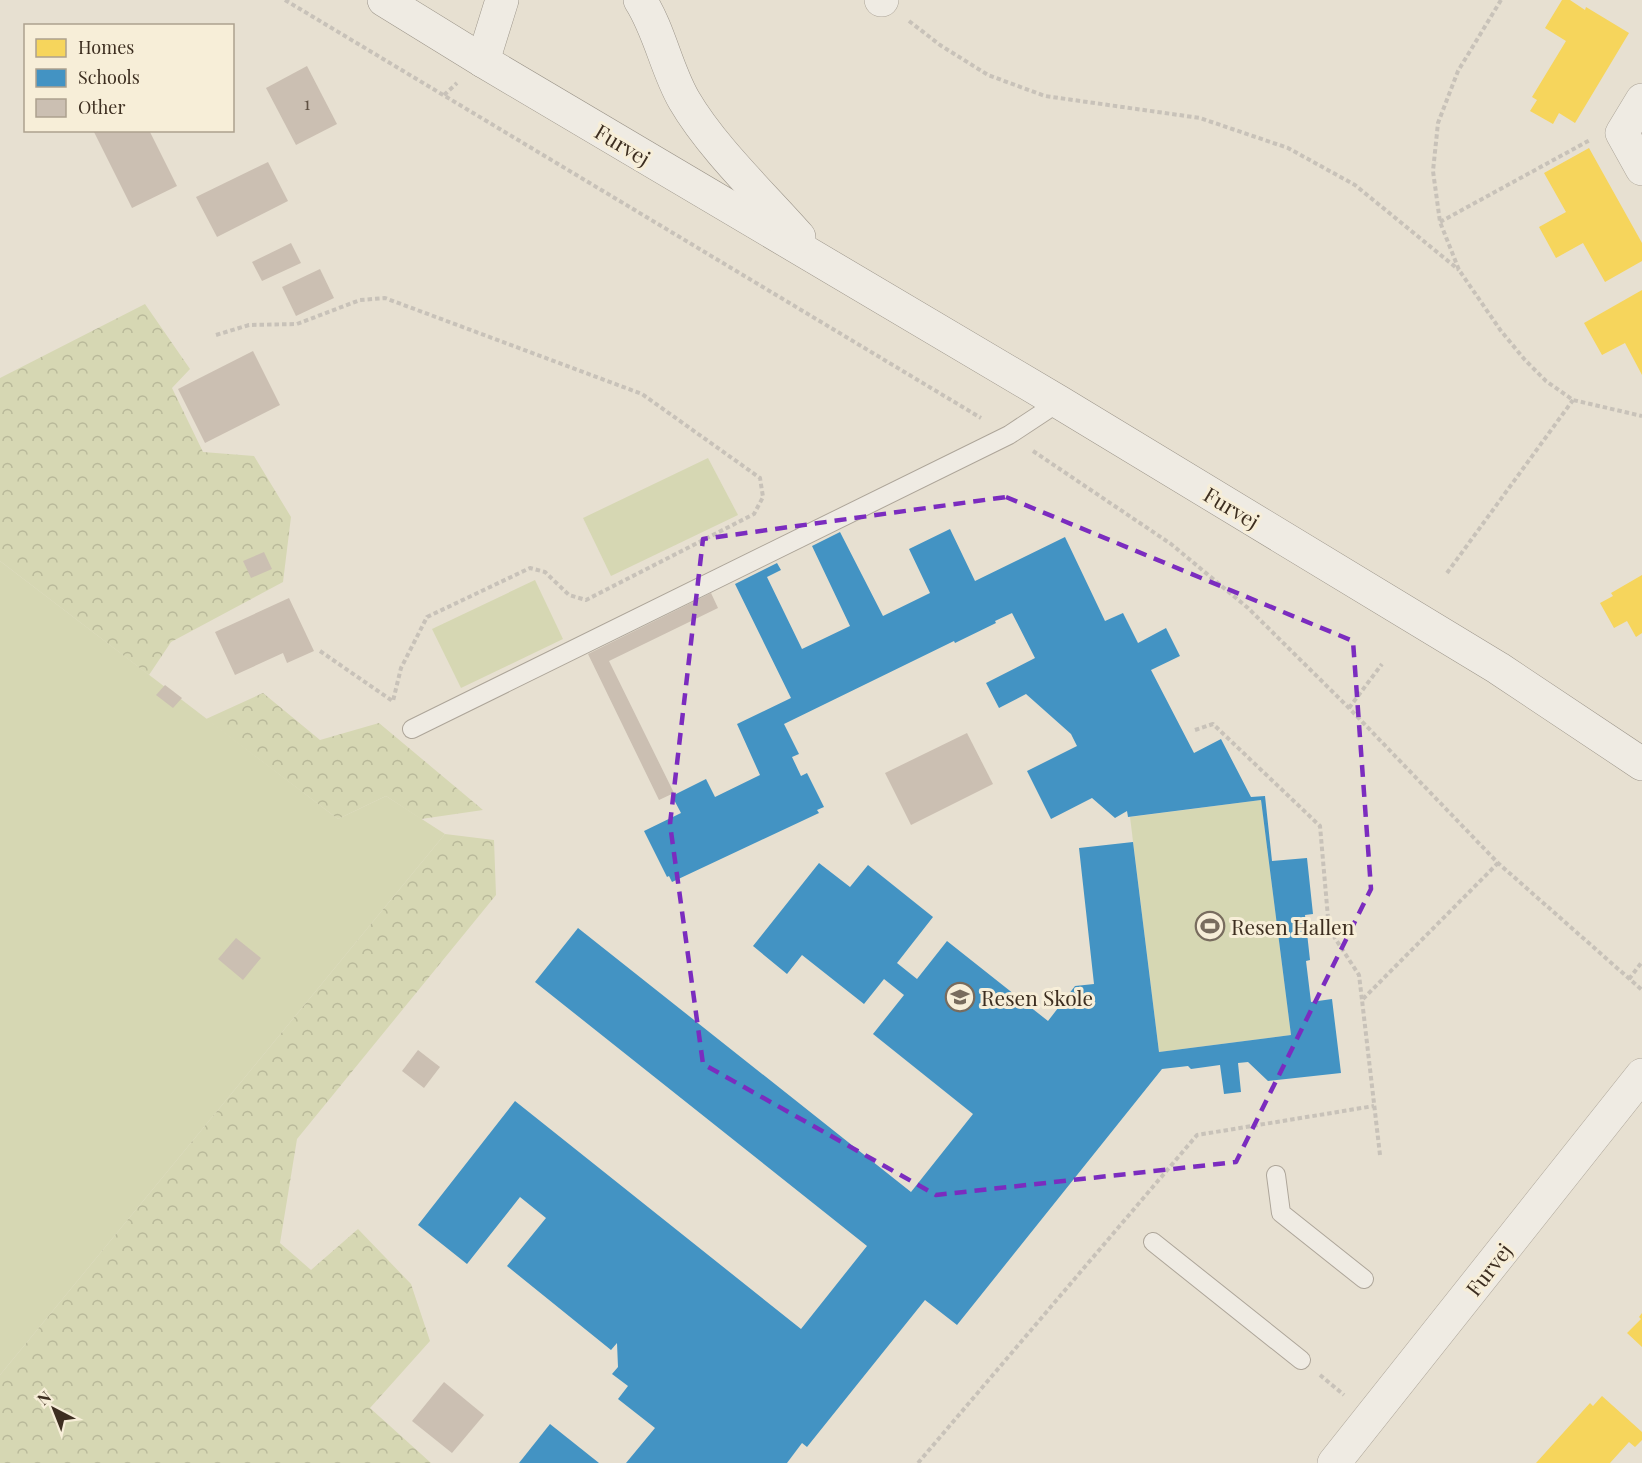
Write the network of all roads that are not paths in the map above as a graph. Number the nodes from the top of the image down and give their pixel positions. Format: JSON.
{"nodes":[{"id":1,"x":384,"y":0,"type":"edge"},
{"id":2,"x":502,"y":0,"type":"edge"},
{"id":3,"x":640,"y":0,"type":"edge"},
{"id":4,"x":483,"y":61,"type":"junction"},
{"id":5,"x":1642,"y":100,"type":"edge"},
{"id":6,"x":1642,"y":169,"type":"edge"},
{"id":7,"x":818,"y":259,"type":"junction"},
{"id":8,"x":1059,"y":402,"type":"junction"},
{"id":9,"x":419,"y":726,"type":"road end"},
{"id":10,"x":1642,"y":764,"type":"edge"},
{"id":11,"x":1642,"y":1075,"type":"edge"},
{"id":12,"x":1276,"y":1175,"type":"dead end"},
{"id":13,"x":1153,"y":1242,"type":"dead end"},
{"id":14,"x":1364,"y":1279,"type":"dead end"},
{"id":15,"x":1301,"y":1360,"type":"road end"},
{"id":16,"x":1334,"y":1463,"type":"edge"}],
"edges":[{"from":1,"to":4,"type":"main road","name":"Furvej"},
{"from":2,"to":4,"type":"main road"},
{"from":3,"to":7,"type":"main road","name":"Furvej"},
{"from":4,"to":7,"type":"main road","name":"Furvej"},
{"from":5,"to":6,"type":"main road"},
{"from":7,"to":8,"type":"main road","name":"Furvej"},
{"from":8,"to":9,"type":"lane"},
{"from":8,"to":10,"type":"main road","name":"Furvej"},
{"from":11,"to":16,"type":"main road","name":"Furvej"},
{"from":12,"to":14,"type":"lane"},
{"from":13,"to":15,"type":"lane"}]}
